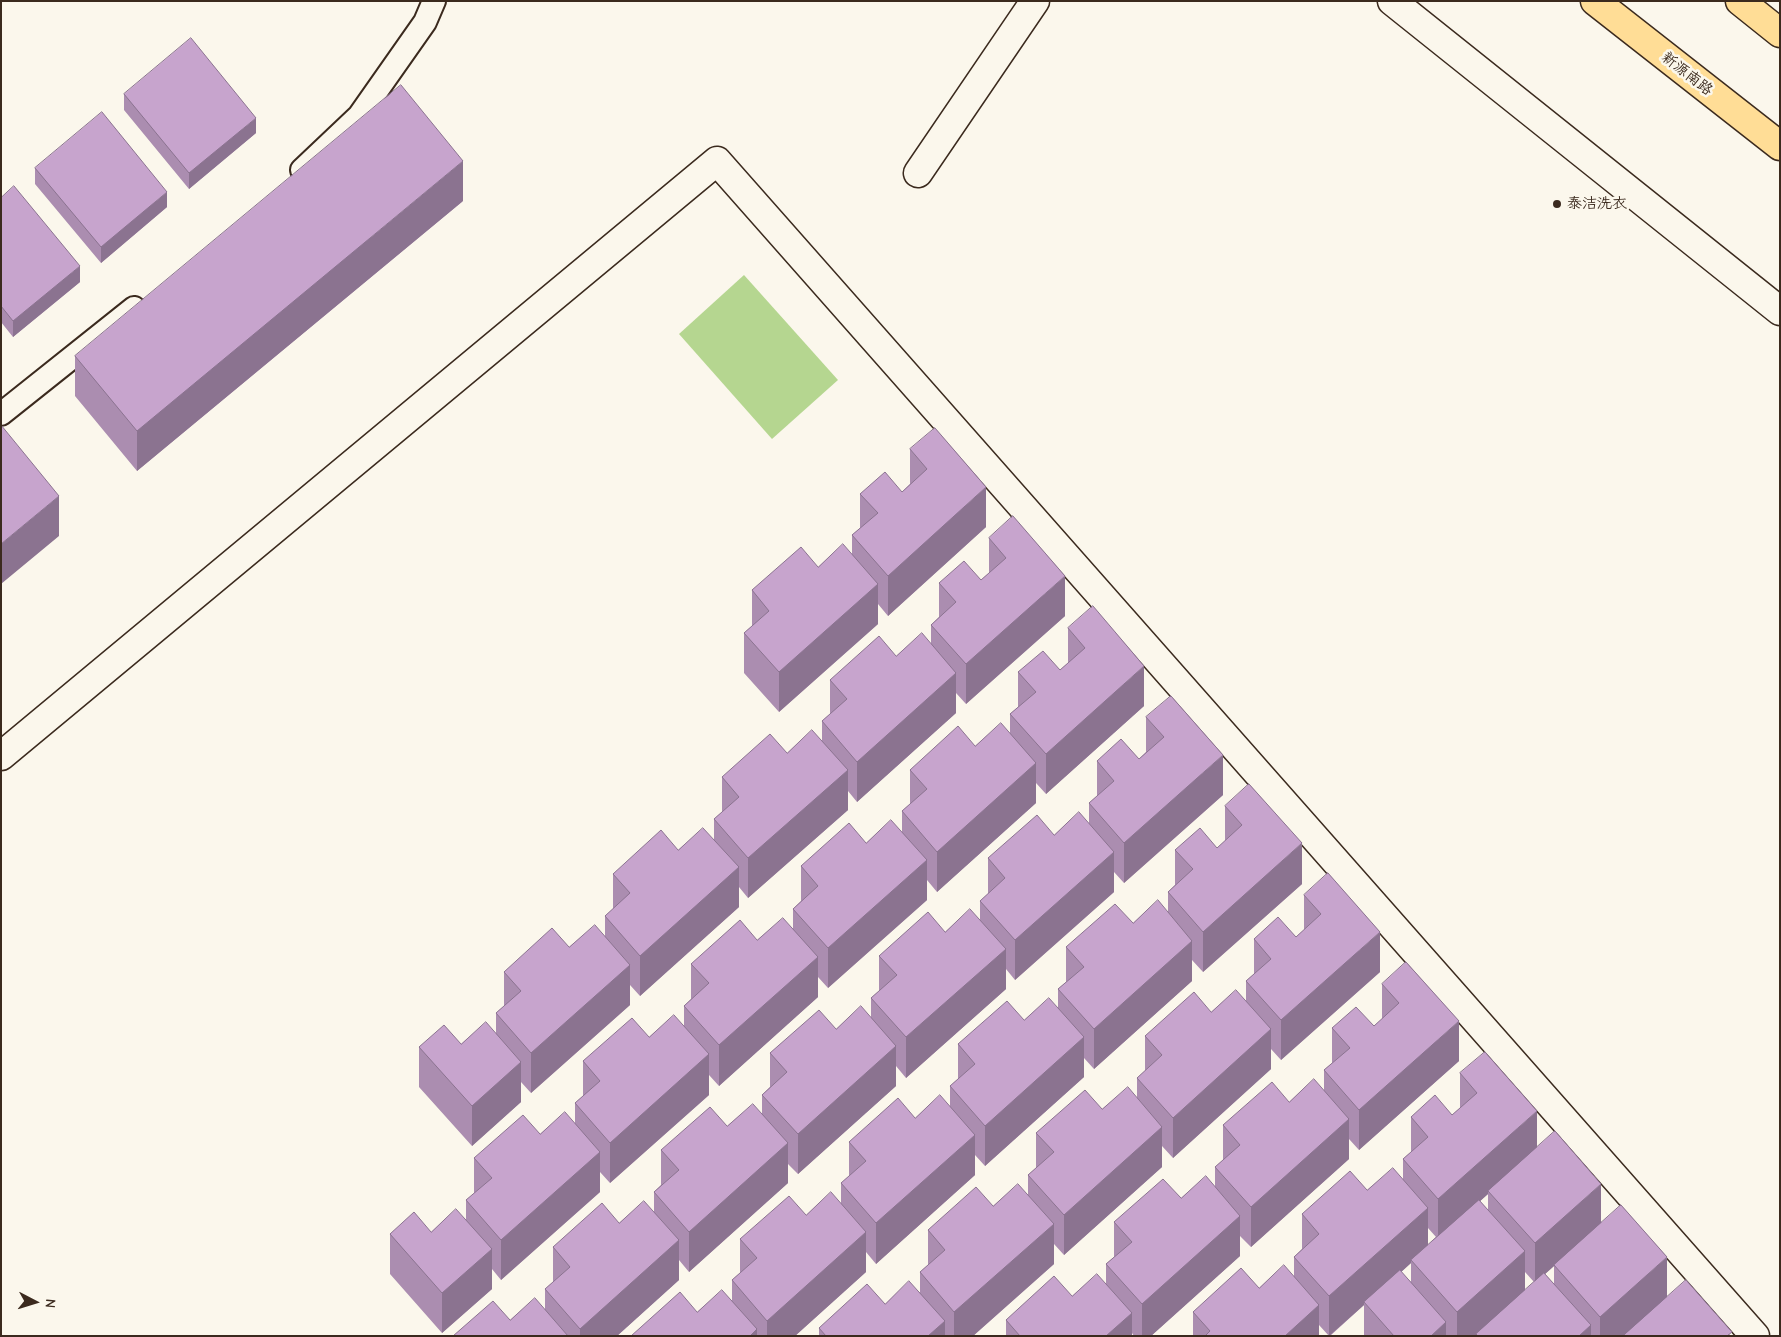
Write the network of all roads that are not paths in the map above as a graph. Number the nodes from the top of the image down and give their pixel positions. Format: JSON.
{"nodes":[{"id":1,"x":434,"y":1,"type":"edge"},
{"id":2,"x":1035,"y":1,"type":"edge"},
{"id":3,"x":1392,"y":1,"type":"edge"},
{"id":4,"x":1595,"y":1,"type":"edge"},
{"id":5,"x":1740,"y":1,"type":"edge"},
{"id":6,"x":1780,"y":33,"type":"edge"},
{"id":7,"x":1780,"y":146,"type":"edge"},
{"id":8,"x":918,"y":173,"type":"dead end"},
{"id":9,"x":289,"y":182,"type":"edge"},
{"id":10,"x":154,"y":292,"type":"edge"},
{"id":11,"x":1780,"y":311,"type":"edge"},
{"id":12,"x":1,"y":414,"type":"edge"},
{"id":13,"x":1,"y":756,"type":"edge"},
{"id":14,"x":1755,"y":1336,"type":"edge"}],
"edges":[{"from":1,"to":9,"type":"lane"},
{"from":2,"to":8,"type":"street"},
{"from":3,"to":11,"type":"street"},
{"from":4,"to":7,"type":"main road","name":"新源南路"},
{"from":5,"to":6,"type":"main road"},
{"from":10,"to":12,"type":"lane"},
{"from":13,"to":14,"type":"street"}]}
